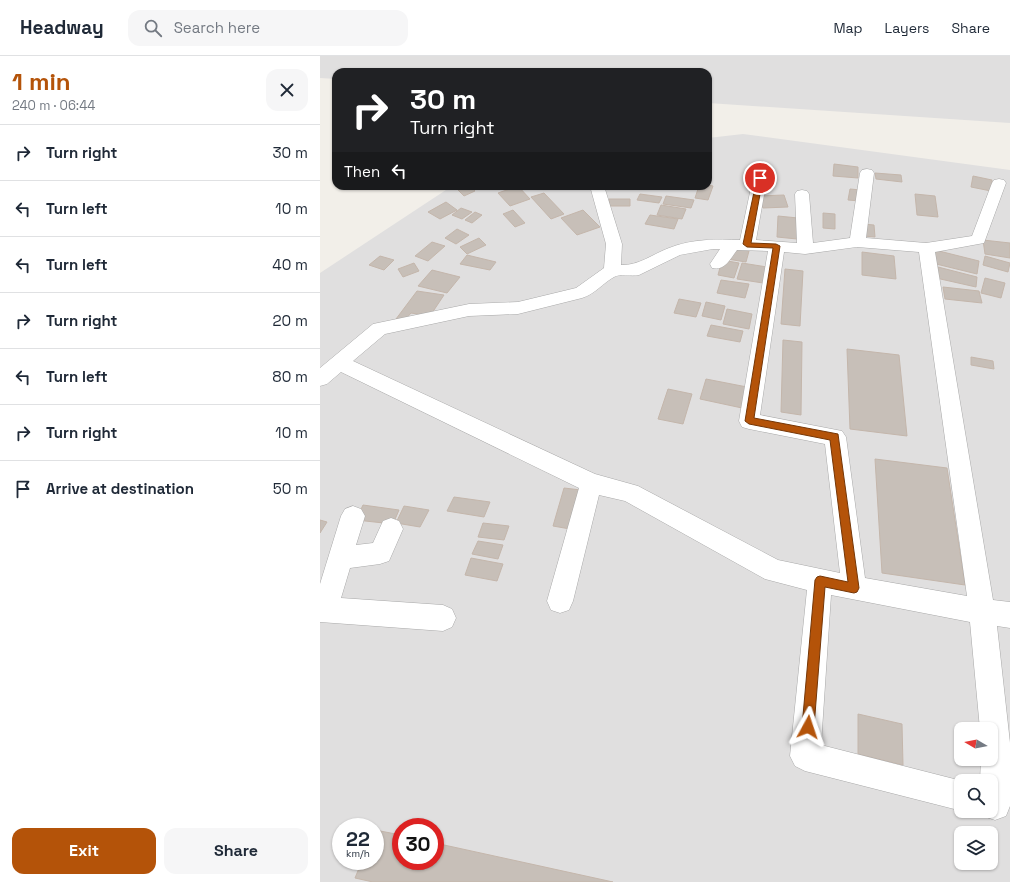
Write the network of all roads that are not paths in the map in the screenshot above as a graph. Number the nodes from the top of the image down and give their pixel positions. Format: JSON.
{"nodes":[{"id":1,"x":867,"y":173,"type":"dead end"},
{"id":2,"x":760,"y":178,"type":"dead end"},
{"id":3,"x":999,"y":183,"type":"dead end"},
{"id":4,"x":598,"y":190,"type":"edge"},
{"id":5,"x":802,"y":194,"type":"dead end"},
{"id":6,"x":857,"y":242,"type":"junction"},
{"id":7,"x":739,"y":244,"type":"junction"},
{"id":8,"x":776,"y":246,"type":"junction"},
{"id":9,"x":926,"y":248,"type":"junction"},
{"id":10,"x":805,"y":249,"type":"junction"},
{"id":11,"x":718,"y":264,"type":"dead end"},
{"id":12,"x":612,"y":270,"type":"junction"},
{"id":13,"x":339,"y":363,"type":"junction"},
{"id":14,"x":320,"y":379,"type":"edge"},
{"id":15,"x":591,"y":483,"type":"junction"},
{"id":16,"x":352,"y":516,"type":"dead end"},
{"id":17,"x":391,"y":529,"type":"dead end"},
{"id":18,"x":340,"y":558,"type":"junction"},
{"id":19,"x":820,"y":580,"type":"junction"},
{"id":20,"x":854,"y":588,"type":"junction"},
{"id":21,"x":560,"y":601,"type":"dead end"},
{"id":22,"x":323,"y":609,"type":"edge"},
{"id":23,"x":982,"y":612,"type":"junction"},
{"id":24,"x":1010,"y":614,"type":"edge"},
{"id":25,"x":443,"y":618,"type":"dead end"},
{"id":26,"x":1003,"y":751,"type":"edge"},
{"id":27,"x":998,"y":785,"type":"edge"},
{"id":28,"x":954,"y":794,"type":"edge"}],
"edges":[{"from":1,"to":6,"type":"street"},
{"from":2,"to":7,"type":"street"},
{"from":3,"to":9,"type":"street"},
{"from":4,"to":12,"type":"street"},
{"from":5,"to":10,"type":"street"},
{"from":6,"to":9,"type":"street"},
{"from":6,"to":10,"type":"street"},
{"from":7,"to":8,"type":"street"},
{"from":7,"to":11,"type":"street"},
{"from":7,"to":12,"type":"street"},
{"from":8,"to":10,"type":"street"},
{"from":8,"to":20,"type":"street"},
{"from":9,"to":23,"type":"street"},
{"from":12,"to":13,"type":"street"},
{"from":13,"to":14,"type":"street"},
{"from":13,"to":15,"type":"street"},
{"from":15,"to":19,"type":"street"},
{"from":15,"to":21,"type":"street"},
{"from":16,"to":18,"type":"street"},
{"from":17,"to":18,"type":"street"},
{"from":18,"to":22,"type":"street"},
{"from":19,"to":20,"type":"street"},
{"from":19,"to":28,"type":"street"},
{"from":20,"to":23,"type":"street"},
{"from":22,"to":25,"type":"street"},
{"from":23,"to":24,"type":"street"},
{"from":23,"to":26,"type":"street"},
{"from":26,"to":27,"type":"street"}]}
